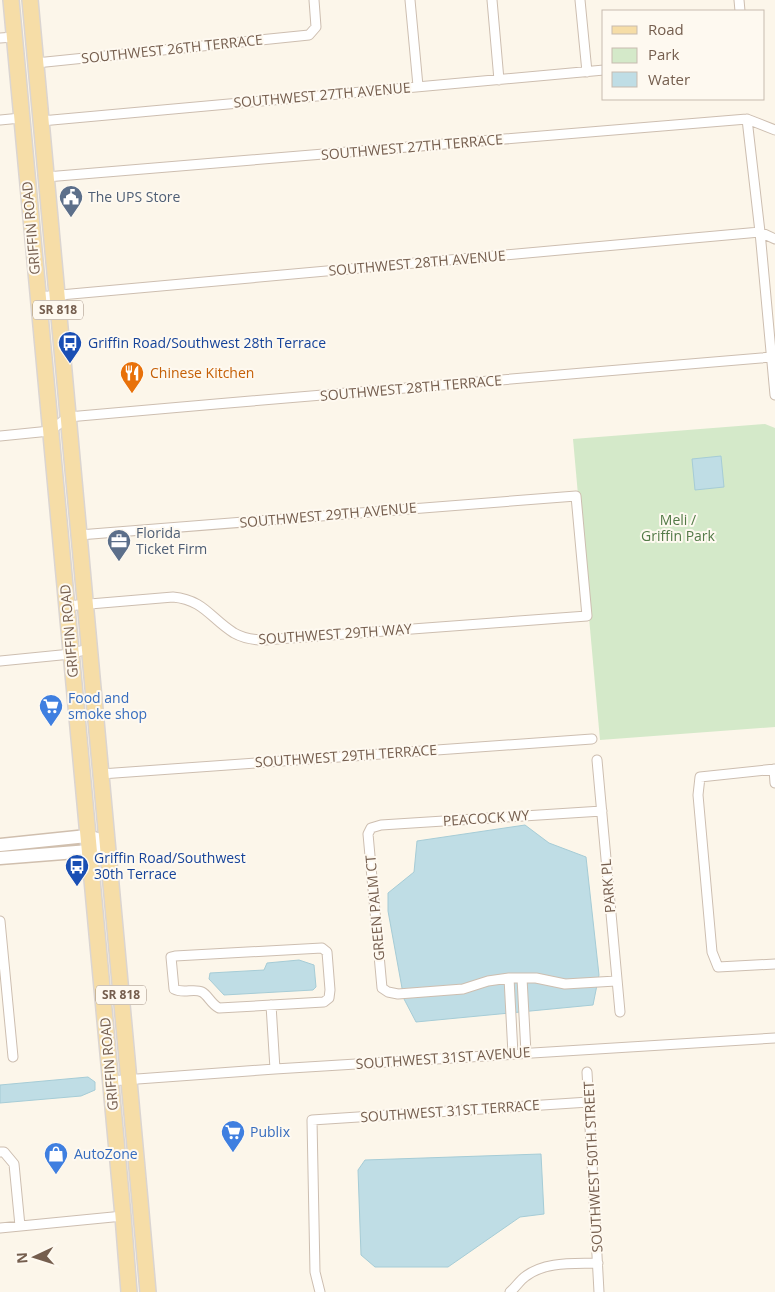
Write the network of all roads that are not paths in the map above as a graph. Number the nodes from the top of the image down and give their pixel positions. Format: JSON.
{"nodes":[{"id":1,"x":11,"y":0,"type":"edge"},
{"id":2,"x":30,"y":0,"type":"edge"},
{"id":3,"x":314,"y":0,"type":"edge"},
{"id":4,"x":410,"y":0,"type":"edge"},
{"id":5,"x":492,"y":0,"type":"edge"},
{"id":6,"x":580,"y":0,"type":"edge"},
{"id":7,"x":7,"y":37,"type":"edge"},
{"id":8,"x":36,"y":63,"type":"junction"},
{"id":9,"x":602,"y":70,"type":"edge"},
{"id":10,"x":587,"y":72,"type":"junction"},
{"id":11,"x":499,"y":80,"type":"junction"},
{"id":12,"x":418,"y":86,"type":"junction"},
{"id":13,"x":19,"y":89,"type":"junction"},
{"id":14,"x":21,"y":118,"type":"junction"},
{"id":15,"x":748,"y":119,"type":"junction"},
{"id":16,"x":0,"y":120,"type":"edge"},
{"id":17,"x":41,"y":121,"type":"junction"},
{"id":18,"x":775,"y":130,"type":"edge"},
{"id":19,"x":44,"y":150,"type":"junction"},
{"id":20,"x":46,"y":177,"type":"junction"},
{"id":21,"x":760,"y":232,"type":"junction"},
{"id":22,"x":775,"y":239,"type":"edge"},
{"id":23,"x":57,"y":296,"type":"junction"},
{"id":24,"x":38,"y":297,"type":"junction"},
{"id":25,"x":774,"y":358,"type":"edge"},
{"id":26,"x":775,"y":395,"type":"edge"},
{"id":27,"x":68,"y":417,"type":"junction"},
{"id":28,"x":50,"y":431,"type":"junction"},
{"id":29,"x":0,"y":436,"type":"edge"},
{"id":30,"x":79,"y":536,"type":"junction"},
{"id":31,"x":86,"y":604,"type":"junction"},
{"id":32,"x":66,"y":606,"type":"junction"},
{"id":33,"x":586,"y":616,"type":"joint"},
{"id":34,"x":90,"y":648,"type":"junction"},
{"id":35,"x":71,"y":654,"type":"junction"},
{"id":36,"x":0,"y":661,"type":"edge"},
{"id":37,"x":592,"y":739,"type":"dead end"},
{"id":38,"x":597,"y":760,"type":"dead end"},
{"id":39,"x":774,"y":769,"type":"edge"},
{"id":40,"x":101,"y":774,"type":"junction"},
{"id":41,"x":775,"y":783,"type":"edge"},
{"id":42,"x":602,"y":811,"type":"junction"},
{"id":43,"x":371,"y":828,"type":"joint"},
{"id":44,"x":107,"y":841,"type":"junction"},
{"id":45,"x":88,"y":843,"type":"junction"},
{"id":46,"x":0,"y":845,"type":"edge"},
{"id":47,"x":1,"y":861,"type":"edge"},
{"id":48,"x":0,"y":921,"type":"edge"},
{"id":49,"x":775,"y":964,"type":"edge"},
{"id":50,"x":509,"y":978,"type":"junction"},
{"id":51,"x":522,"y":978,"type":"junction"},
{"id":52,"x":616,"y":981,"type":"junction"},
{"id":53,"x":272,"y":1005,"type":"junction"},
{"id":54,"x":620,"y":1012,"type":"dead end"},
{"id":55,"x":775,"y":1038,"type":"edge"},
{"id":56,"x":526,"y":1053,"type":"junction"},
{"id":57,"x":513,"y":1054,"type":"junction"},
{"id":58,"x":13,"y":1057,"type":"dead end"},
{"id":59,"x":274,"y":1069,"type":"junction"},
{"id":60,"x":587,"y":1072,"type":"dead end"},
{"id":61,"x":129,"y":1079,"type":"junction"},
{"id":62,"x":110,"y":1081,"type":"junction"},
{"id":63,"x":589,"y":1102,"type":"junction"},
{"id":64,"x":0,"y":1152,"type":"edge"},
{"id":65,"x":123,"y":1216,"type":"junction"},
{"id":66,"x":20,"y":1226,"type":"junction"},
{"id":67,"x":0,"y":1228,"type":"edge"},
{"id":68,"x":145,"y":1261,"type":"junction"},
{"id":69,"x":598,"y":1263,"type":"junction"},
{"id":70,"x":129,"y":1292,"type":"edge"},
{"id":71,"x":148,"y":1292,"type":"edge"},
{"id":72,"x":320,"y":1292,"type":"edge"},
{"id":73,"x":510,"y":1292,"type":"edge"},
{"id":74,"x":600,"y":1292,"type":"edge"}],
"edges":[{"from":1,"to":7,"type":"main road","name":"GRIFFIN ROAD","number":"SR 818"},
{"from":2,"to":8,"type":"main road","name":"GRIFFIN ROAD","number":"SR 818"},
{"from":3,"to":8,"type":"street","name":"SOUTHWEST 26TH TERRACE"},
{"from":4,"to":12,"type":"street"},
{"from":5,"to":11,"type":"street"},
{"from":6,"to":10,"type":"street"},
{"from":7,"to":13,"type":"main road","name":"GRIFFIN ROAD","number":"SR 818"},
{"from":8,"to":17,"type":"main road","name":"GRIFFIN ROAD","number":"SR 818"},
{"from":9,"to":10,"type":"street","name":"SOUTHWEST 27TH AVENUE"},
{"from":10,"to":11,"type":"street","name":"SOUTHWEST 27TH AVENUE"},
{"from":11,"to":12,"type":"street","name":"SOUTHWEST 27TH AVENUE"},
{"from":12,"to":17,"type":"street","name":"SOUTHWEST 27TH AVENUE"},
{"from":13,"to":14,"type":"main road","name":"GRIFFIN ROAD","number":"SR 818"},
{"from":13,"to":17,"type":"main road"},
{"from":14,"to":16,"type":"street"},
{"from":14,"to":19,"type":"main road"},
{"from":14,"to":24,"type":"main road","name":"GRIFFIN ROAD","number":"SR 818"},
{"from":15,"to":18,"type":"street","name":"SOUTHWEST 27TH TERRACE"},
{"from":15,"to":20,"type":"street","name":"SOUTHWEST 27TH TERRACE"},
{"from":15,"to":21,"type":"street"},
{"from":17,"to":19,"type":"main road","name":"GRIFFIN ROAD","number":"SR 818"},
{"from":19,"to":20,"type":"main road","name":"GRIFFIN ROAD","number":"SR 818"},
{"from":20,"to":23,"type":"main road","name":"GRIFFIN ROAD","number":"SR 818"},
{"from":21,"to":22,"type":"street"},
{"from":21,"to":23,"type":"street","name":"SOUTHWEST 28TH AVENUE"},
{"from":21,"to":25,"type":"street"},
{"from":23,"to":24,"type":"street","name":"SOUTHWEST 28TH AVENUE"},
{"from":23,"to":27,"type":"main road","name":"GRIFFIN ROAD","number":"SR 818"},
{"from":24,"to":28,"type":"main road","name":"GRIFFIN ROAD","number":"SR 818"},
{"from":25,"to":26,"type":"street"},
{"from":25,"to":27,"type":"street","name":"SOUTHWEST 28TH TERRACE"},
{"from":27,"to":28,"type":"street"},
{"from":27,"to":30,"type":"main road","name":"GRIFFIN ROAD","number":"SR 818"},
{"from":28,"to":29,"type":"street"},
{"from":28,"to":32,"type":"main road","name":"GRIFFIN ROAD","number":"SR 818"},
{"from":30,"to":31,"type":"main road","name":"GRIFFIN ROAD","number":"SR 818"},
{"from":30,"to":33,"type":"street","name":"SOUTHWEST 29TH AVENUE"},
{"from":31,"to":32,"type":"street","name":"SOUTHWEST 29TH WAY"},
{"from":31,"to":33,"type":"street","name":"SOUTHWEST 29TH WAY"},
{"from":31,"to":34,"type":"main road","name":"GRIFFIN ROAD","number":"SR 818"},
{"from":32,"to":35,"type":"main road","name":"GRIFFIN ROAD","number":"SR 818"},
{"from":34,"to":35,"type":"street"},
{"from":34,"to":40,"type":"main road","name":"GRIFFIN ROAD","number":"SR 818"},
{"from":35,"to":36,"type":"street"},
{"from":35,"to":45,"type":"main road","name":"GRIFFIN ROAD","number":"SR 818"},
{"from":37,"to":40,"type":"street","name":"SOUTHWEST 29TH TERRACE"},
{"from":38,"to":42,"type":"street","name":"PARK PL"},
{"from":39,"to":41,"type":"street"},
{"from":39,"to":49,"type":"street"},
{"from":40,"to":44,"type":"main road","name":"GRIFFIN ROAD","number":"SR 818"},
{"from":42,"to":43,"type":"street","name":"PEACOCK WY"},
{"from":42,"to":52,"type":"street","name":"PARK PL"},
{"from":43,"to":50,"type":"street","name":"GREEN PALM CT"},
{"from":44,"to":45,"type":"main road"},
{"from":44,"to":61,"type":"main road","name":"GRIFFIN ROAD","number":"SR 818"},
{"from":45,"to":46,"type":"main road"},
{"from":45,"to":47,"type":"main road"},
{"from":45,"to":62,"type":"main road","name":"GRIFFIN ROAD","number":"SR 818"},
{"from":48,"to":58,"type":"street"},
{"from":50,"to":51,"type":"street"},
{"from":50,"to":57,"type":"street"},
{"from":51,"to":52,"type":"street"},
{"from":51,"to":56,"type":"street"},
{"from":52,"to":54,"type":"street","name":"PARK PL"},
{"from":53,"to":53,"type":"street"},
{"from":53,"to":59,"type":"street"},
{"from":55,"to":56,"type":"street","name":"SOUTHWEST 31ST AVENUE"},
{"from":56,"to":57,"type":"street","name":"SOUTHWEST 31ST AVENUE"},
{"from":57,"to":59,"type":"street","name":"SOUTHWEST 31ST AVENUE"},
{"from":59,"to":61,"type":"street","name":"SOUTHWEST 31ST AVENUE"},
{"from":60,"to":63,"type":"street","name":"SOUTHWEST 50TH STREET"},
{"from":61,"to":62,"type":"street","name":"SOUTHWEST 31ST AVENUE"},
{"from":61,"to":68,"type":"main road","name":"GRIFFIN ROAD","number":"SR 818"},
{"from":62,"to":65,"type":"main road","name":"GRIFFIN ROAD","number":"SR 818"},
{"from":63,"to":69,"type":"street","name":"SOUTHWEST 50TH STREET"},
{"from":63,"to":72,"type":"street","name":"SOUTHWEST 31ST TERRACE"},
{"from":64,"to":66,"type":"street"},
{"from":65,"to":66,"type":"street"},
{"from":65,"to":68,"type":"main road"},
{"from":65,"to":70,"type":"main road","name":"GRIFFIN ROAD","number":"SR 818"},
{"from":66,"to":67,"type":"street"},
{"from":68,"to":71,"type":"main road","name":"GRIFFIN ROAD","number":"SR 818"},
{"from":69,"to":73,"type":"street"},
{"from":69,"to":74,"type":"street","name":"SOUTHWEST 50TH STREET"}]}
